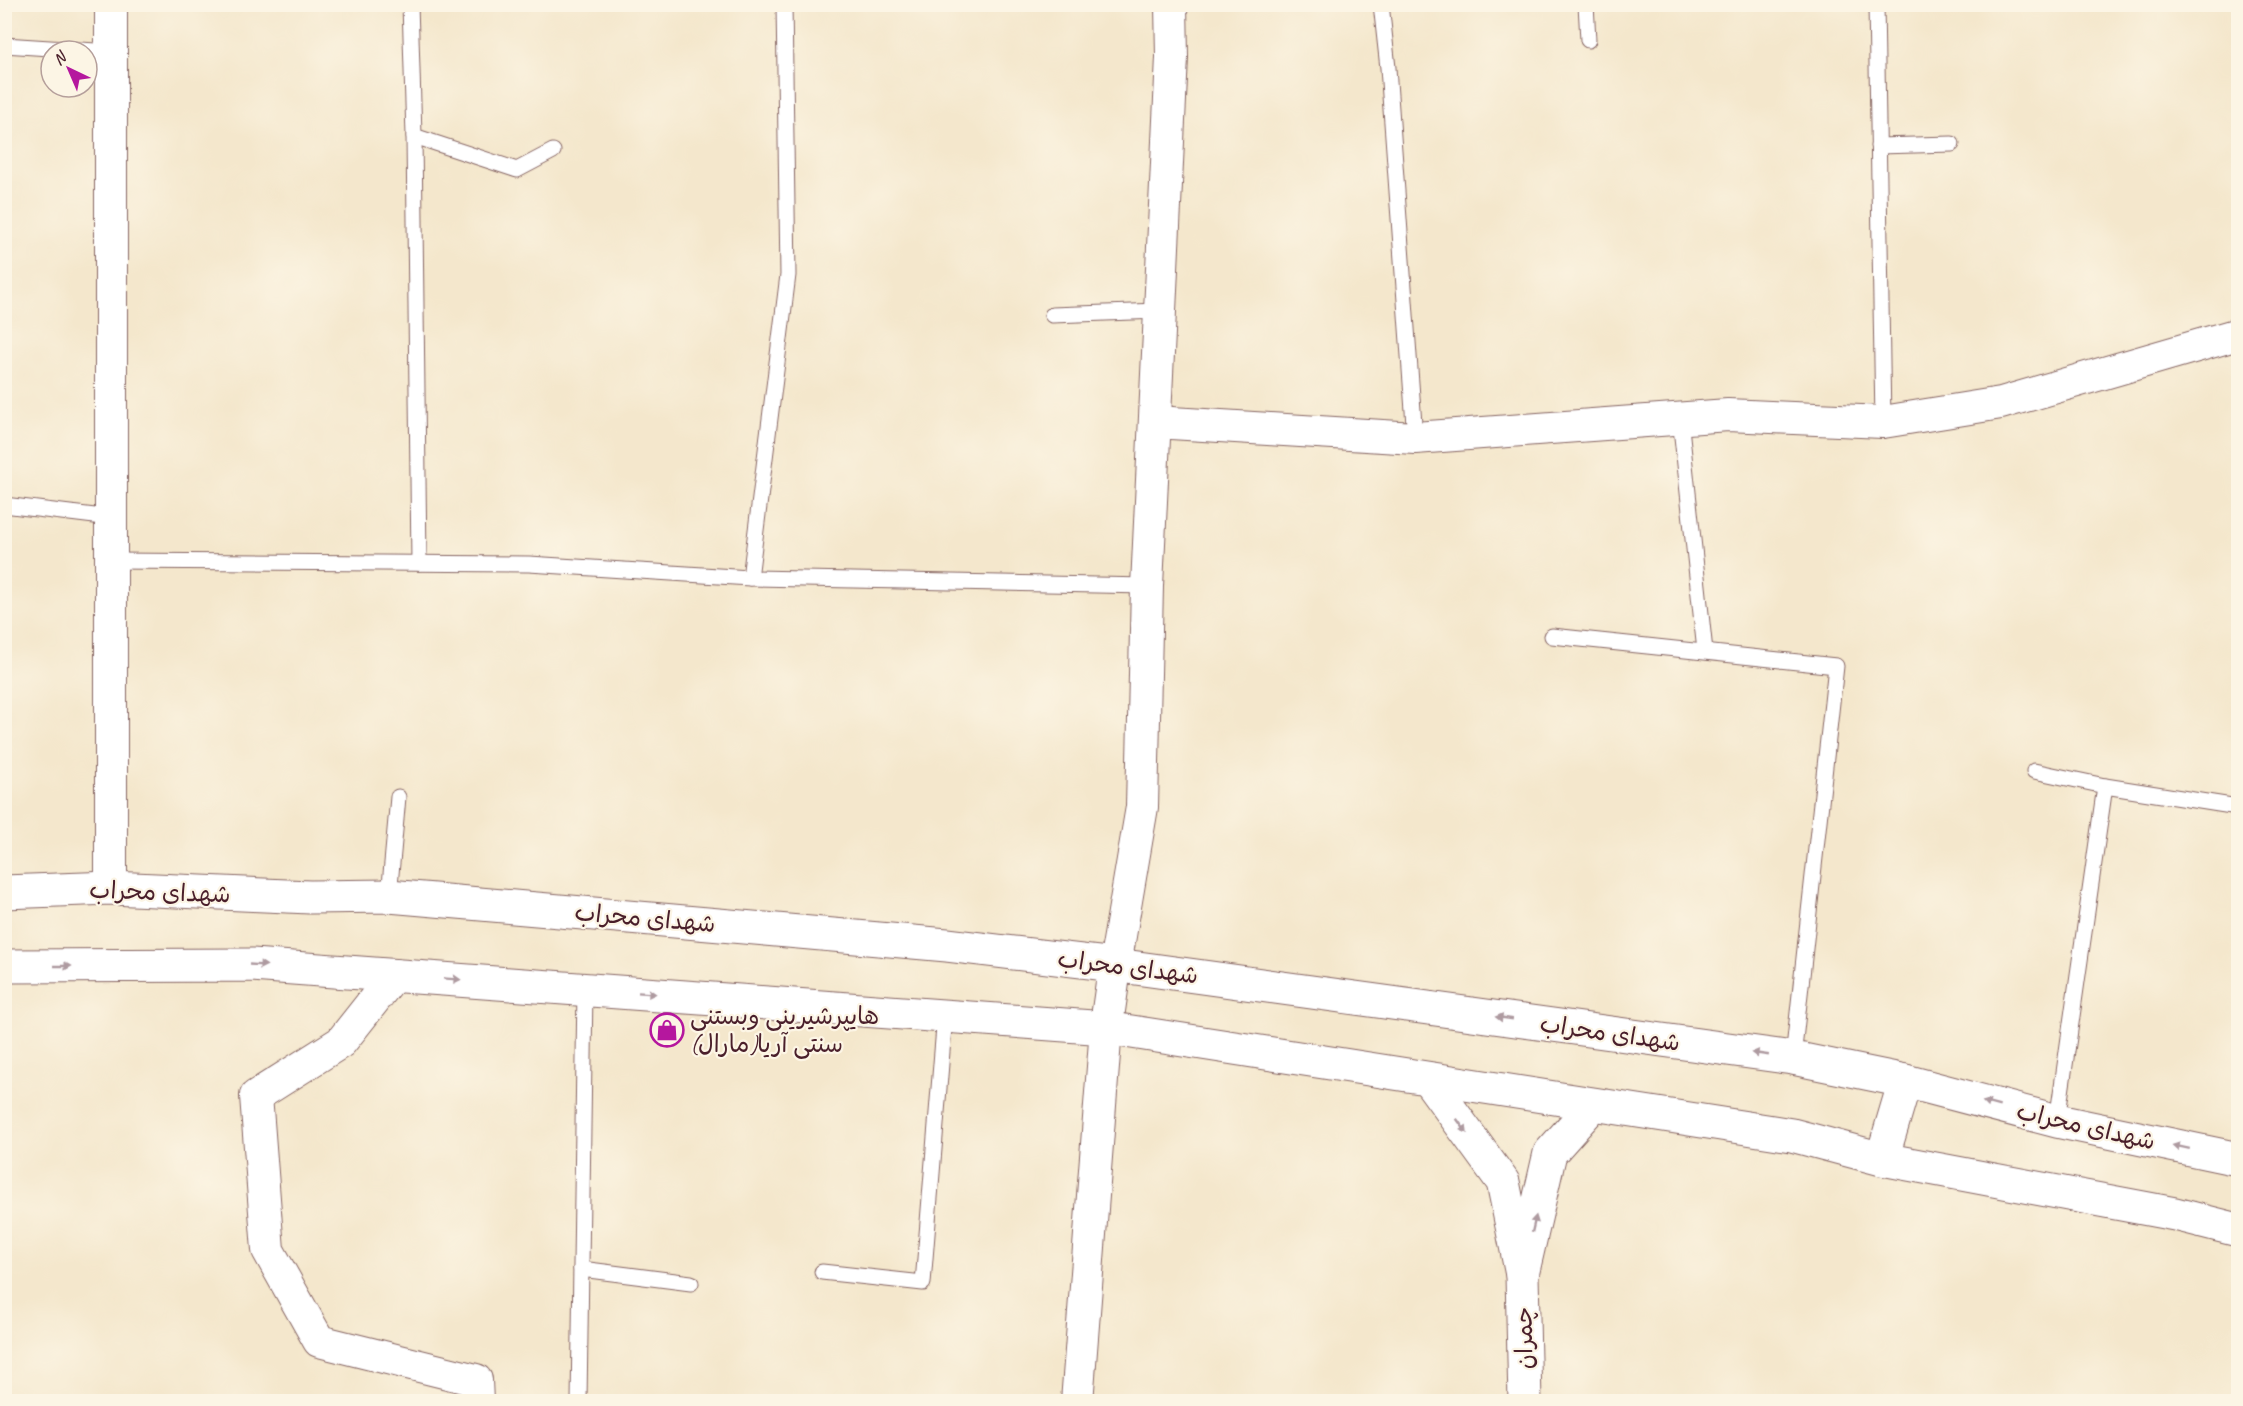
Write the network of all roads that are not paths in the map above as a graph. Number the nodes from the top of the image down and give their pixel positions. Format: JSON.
{"nodes":[{"id":1,"x":111,"y":4,"type":"edge"},
{"id":2,"x":410,"y":4,"type":"edge"},
{"id":3,"x":784,"y":4,"type":"edge"},
{"id":4,"x":1171,"y":4,"type":"edge"},
{"id":5,"x":1381,"y":4,"type":"edge"},
{"id":6,"x":1586,"y":4,"type":"edge"},
{"id":7,"x":1876,"y":4,"type":"edge"},
{"id":8,"x":1588,"y":40,"type":"dead end"},
{"id":9,"x":4,"y":45,"type":"edge"},
{"id":10,"x":111,"y":52,"type":"junction"},
{"id":11,"x":414,"y":136,"type":"junction"},
{"id":12,"x":1953,"y":144,"type":"dead end"},
{"id":13,"x":1878,"y":146,"type":"junction"},
{"id":14,"x":553,"y":151,"type":"dead end"},
{"id":15,"x":1160,"y":311,"type":"junction"},
{"id":16,"x":1052,"y":315,"type":"dead end"},
{"id":17,"x":2238,"y":334,"type":"edge"},
{"id":18,"x":1680,"y":418,"type":"junction"},
{"id":19,"x":1155,"y":422,"type":"junction"},
{"id":20,"x":1883,"y":422,"type":"junction"},
{"id":21,"x":1414,"y":438,"type":"junction"},
{"id":22,"x":4,"y":506,"type":"edge"},
{"id":23,"x":111,"y":518,"type":"junction"},
{"id":24,"x":111,"y":561,"type":"junction"},
{"id":25,"x":419,"y":563,"type":"junction"},
{"id":26,"x":750,"y":578,"type":"junction"},
{"id":27,"x":1147,"y":586,"type":"junction"},
{"id":28,"x":1552,"y":636,"type":"dead end"},
{"id":29,"x":1705,"y":651,"type":"junction"},
{"id":30,"x":2034,"y":771,"type":"dead end"},
{"id":31,"x":2105,"y":786,"type":"junction"},
{"id":32,"x":398,"y":797,"type":"dead end"},
{"id":33,"x":2238,"y":807,"type":"edge"},
{"id":34,"x":111,"y":888,"type":"junction"},
{"id":35,"x":4,"y":892,"type":"edge"},
{"id":36,"x":389,"y":896,"type":"junction"},
{"id":37,"x":1115,"y":965,"type":"junction"},
{"id":38,"x":4,"y":966,"type":"edge"},
{"id":39,"x":394,"y":975,"type":"junction"},
{"id":40,"x":585,"y":988,"type":"junction"},
{"id":41,"x":945,"y":1015,"type":"junction"},
{"id":42,"x":1106,"y":1028,"type":"junction"},
{"id":43,"x":1793,"y":1058,"type":"junction"},
{"id":44,"x":1428,"y":1079,"type":"junction"},
{"id":45,"x":1905,"y":1081,"type":"junction"},
{"id":46,"x":1593,"y":1105,"type":"junction"},
{"id":47,"x":2057,"y":1121,"type":"junction"},
{"id":48,"x":2238,"y":1158,"type":"edge"},
{"id":49,"x":1882,"y":1159,"type":"junction"},
{"id":50,"x":2238,"y":1230,"type":"edge"},
{"id":51,"x":581,"y":1269,"type":"junction"},
{"id":52,"x":822,"y":1272,"type":"dead end"},
{"id":53,"x":1522,"y":1275,"type":"junction"},
{"id":54,"x":691,"y":1283,"type":"dead end"},
{"id":55,"x":477,"y":1401,"type":"edge"},
{"id":56,"x":579,"y":1401,"type":"edge"},
{"id":57,"x":1077,"y":1401,"type":"edge"},
{"id":58,"x":1525,"y":1401,"type":"edge"}],
"edges":[{"from":1,"to":10,"type":"street"},
{"from":2,"to":11,"type":"lane"},
{"from":3,"to":26,"type":"lane"},
{"from":4,"to":15,"type":"street"},
{"from":5,"to":21,"type":"lane"},
{"from":6,"to":8,"type":"lane"},
{"from":7,"to":13,"type":"lane"},
{"from":9,"to":10,"type":"lane"},
{"from":10,"to":23,"type":"street"},
{"from":11,"to":14,"type":"lane"},
{"from":11,"to":25,"type":"lane"},
{"from":12,"to":13,"type":"lane"},
{"from":13,"to":20,"type":"lane"},
{"from":15,"to":16,"type":"lane"},
{"from":15,"to":19,"type":"street"},
{"from":17,"to":20,"type":"street"},
{"from":18,"to":20,"type":"street"},
{"from":18,"to":21,"type":"street"},
{"from":18,"to":29,"type":"lane"},
{"from":19,"to":21,"type":"street"},
{"from":19,"to":27,"type":"street"},
{"from":22,"to":23,"type":"lane"},
{"from":23,"to":24,"type":"street"},
{"from":24,"to":25,"type":"lane"},
{"from":24,"to":34,"type":"street"},
{"from":25,"to":26,"type":"lane"},
{"from":26,"to":27,"type":"lane"},
{"from":27,"to":37,"type":"street"},
{"from":28,"to":29,"type":"lane"},
{"from":29,"to":43,"type":"lane"},
{"from":30,"to":31,"type":"lane"},
{"from":31,"to":33,"type":"lane"},
{"from":31,"to":47,"type":"lane"},
{"from":32,"to":36,"type":"lane"},
{"from":34,"to":35,"type":"street","name":"شهدای محراب"},
{"from":34,"to":36,"type":"street","name":"شهدای محراب"},
{"from":36,"to":37,"type":"street","name":"شهدای محراب"},
{"from":37,"to":42,"type":"street"},
{"from":43,"to":37,"type":"street","name":"شهدای محراب","one_way":true},
{"from":38,"to":39,"type":"street","one_way":true},
{"from":39,"to":40,"type":"street","one_way":true},
{"from":39,"to":55,"type":"street"},
{"from":40,"to":41,"type":"street","one_way":true},
{"from":40,"to":51,"type":"lane"},
{"from":41,"to":42,"type":"street"},
{"from":41,"to":52,"type":"lane"},
{"from":42,"to":44,"type":"street"},
{"from":42,"to":57,"type":"street"},
{"from":43,"to":45,"type":"street","name":"شهدای محراب"},
{"from":44,"to":46,"type":"street"},
{"from":44,"to":53,"type":"street","one_way":true},
{"from":47,"to":45,"type":"street","name":"شهدای محراب","one_way":true},
{"from":45,"to":49,"type":"street"},
{"from":46,"to":49,"type":"street"},
{"from":53,"to":46,"type":"street","one_way":true},
{"from":48,"to":47,"type":"street","name":"شهدای محراب","one_way":true},
{"from":49,"to":50,"type":"street"},
{"from":51,"to":54,"type":"lane"},
{"from":51,"to":56,"type":"lane"},
{"from":53,"to":58,"type":"street","name":"چمران"}]}
